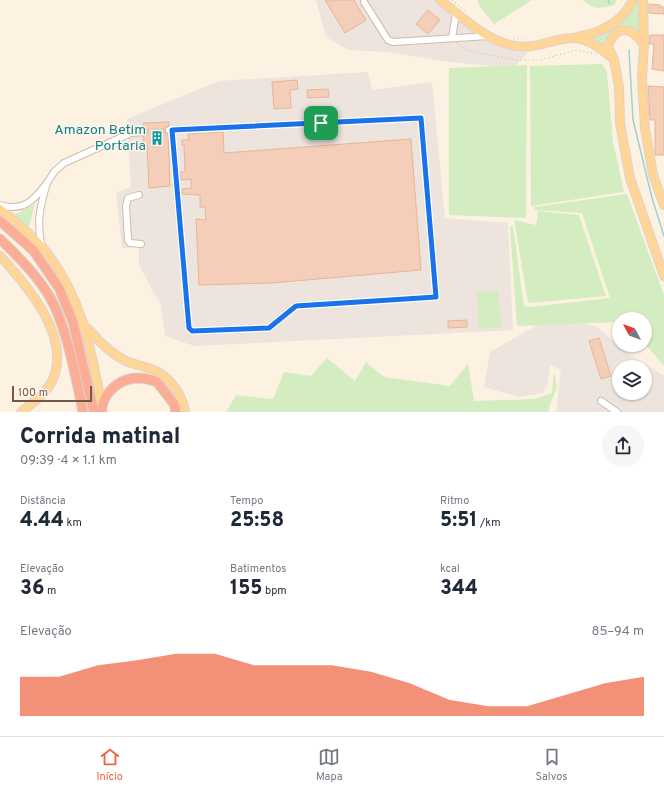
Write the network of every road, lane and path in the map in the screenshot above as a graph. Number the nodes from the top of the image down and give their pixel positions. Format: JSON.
{"nodes":[{"id":1,"x":440,"y":0,"type":"edge"},
{"id":2,"x":452,"y":0,"type":"edge"},
{"id":3,"x":633,"y":0,"type":"edge"},
{"id":4,"x":643,"y":0,"type":"edge"},
{"id":5,"x":364,"y":2,"type":"dead end"},
{"id":6,"x":466,"y":12,"type":"dead end"},
{"id":7,"x":456,"y":13,"type":"junction"},
{"id":8,"x":489,"y":36,"type":"junction"},
{"id":9,"x":452,"y":38,"type":"junction"},
{"id":10,"x":511,"y":38,"type":"dead end"},
{"id":11,"x":574,"y":38,"type":"junction"},
{"id":12,"x":525,"y":40,"type":"dead end"},
{"id":13,"x":644,"y":45,"type":"junction"},
{"id":14,"x":611,"y":57,"type":"junction"},
{"id":15,"x":171,"y":130,"type":"joint"},
{"id":16,"x":143,"y":132,"type":"tunnel mouth"},
{"id":17,"x":47,"y":182,"type":"junction"},
{"id":18,"x":661,"y":190,"type":"edge"},
{"id":19,"x":139,"y":194,"type":"dead end"},
{"id":20,"x":0,"y":205,"type":"edge"},
{"id":21,"x":664,"y":205,"type":"edge"},
{"id":22,"x":0,"y":209,"type":"edge"},
{"id":23,"x":0,"y":221,"type":"edge"},
{"id":24,"x":0,"y":239,"type":"edge"},
{"id":25,"x":141,"y":244,"type":"dead end"},
{"id":26,"x":43,"y":249,"type":"junction"},
{"id":27,"x":0,"y":256,"type":"edge"},
{"id":28,"x":664,"y":276,"type":"edge"},
{"id":29,"x":85,"y":326,"type":"junction"},
{"id":30,"x":601,"y":401,"type":"dead end"},
{"id":31,"x":99,"y":410,"type":"edge"},
{"id":32,"x":22,"y":412,"type":"edge"},
{"id":33,"x":83,"y":412,"type":"edge"},
{"id":34,"x":176,"y":412,"type":"edge"},
{"id":35,"x":185,"y":412,"type":"edge"},
{"id":36,"x":617,"y":412,"type":"edge"}],
"edges":[{"from":1,"to":7,"type":"main road"},
{"from":2,"to":6,"type":"path"},
{"from":3,"to":11,"type":"main road"},
{"from":4,"to":13,"type":"main road"},
{"from":5,"to":9,"type":"lane"},
{"from":7,"to":8,"type":"main road"},
{"from":7,"to":9,"type":"lane"},
{"from":8,"to":9,"type":"lane"},
{"from":8,"to":11,"type":"main road"},
{"from":9,"to":14,"type":"path"},
{"from":10,"to":12,"type":"path"},
{"from":11,"to":14,"type":"main road"},
{"from":13,"to":14,"type":"main road"},
{"from":13,"to":18,"type":"main road"},
{"from":14,"to":28,"type":"main road"},
{"from":15,"to":15,"type":"lane"},
{"from":16,"to":17,"type":"lane"},
{"from":17,"to":20,"type":"lane"},
{"from":17,"to":26,"type":"lane"},
{"from":18,"to":21,"type":"main road"},
{"from":19,"to":25,"type":"lane"},
{"from":22,"to":26,"type":"main road"},
{"from":23,"to":31,"type":"highway"},
{"from":24,"to":33,"type":"highway"},
{"from":26,"to":29,"type":"main road"},
{"from":27,"to":32,"type":"main road"},
{"from":29,"to":31,"type":"main road"},
{"from":29,"to":35,"type":"main road"},
{"from":30,"to":36,"type":"lane"},
{"from":31,"to":34,"type":"highway"}]}
